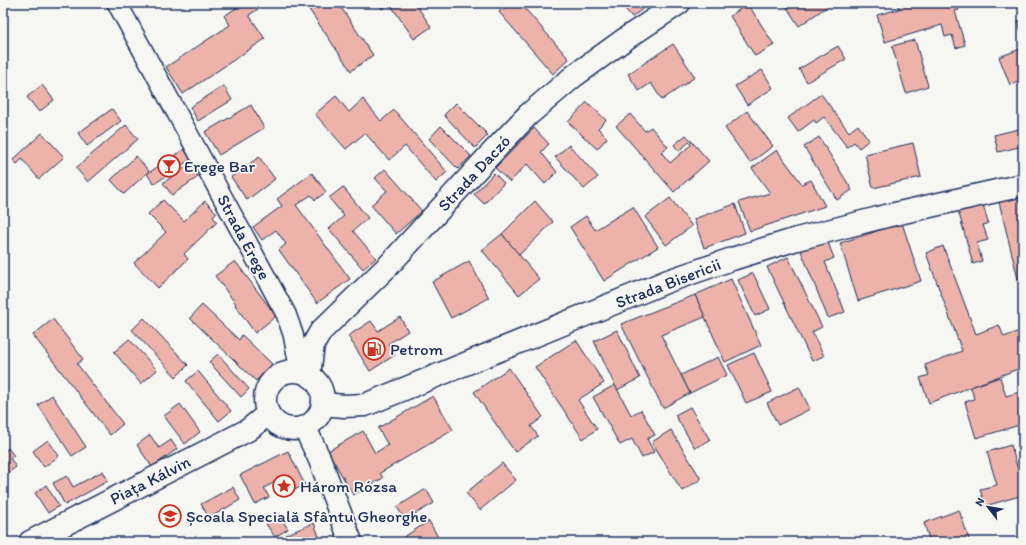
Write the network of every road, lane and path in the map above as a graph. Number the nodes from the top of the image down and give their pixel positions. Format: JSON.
{"nodes":[{"id":1,"x":117,"y":3,"type":"edge"},
{"id":2,"x":680,"y":3,"type":"edge"},
{"id":3,"x":1023,"y":185,"type":"edge"},
{"id":4,"x":304,"y":373,"type":"junction"},
{"id":5,"x":323,"y":404,"type":"junction"},
{"id":6,"x":268,"y":414,"type":"junction"},
{"id":7,"x":305,"y":428,"type":"junction"},
{"id":8,"x":30,"y":542,"type":"edge"},
{"id":9,"x":351,"y":542,"type":"edge"}],
"edges":[{"from":1,"to":4,"type":"street","name":"Strada Erege"},
{"from":2,"to":4,"type":"street","name":"Strada Daczó"},
{"from":3,"to":5,"type":"street","name":"Strada Bisericii"},
{"from":4,"to":5,"type":"street"},
{"from":4,"to":6,"type":"street"},
{"from":5,"to":7,"type":"street"},
{"from":6,"to":7,"type":"street"},
{"from":6,"to":8,"type":"street","name":"Piața Kálvin"},
{"from":7,"to":9,"type":"street"}]}
